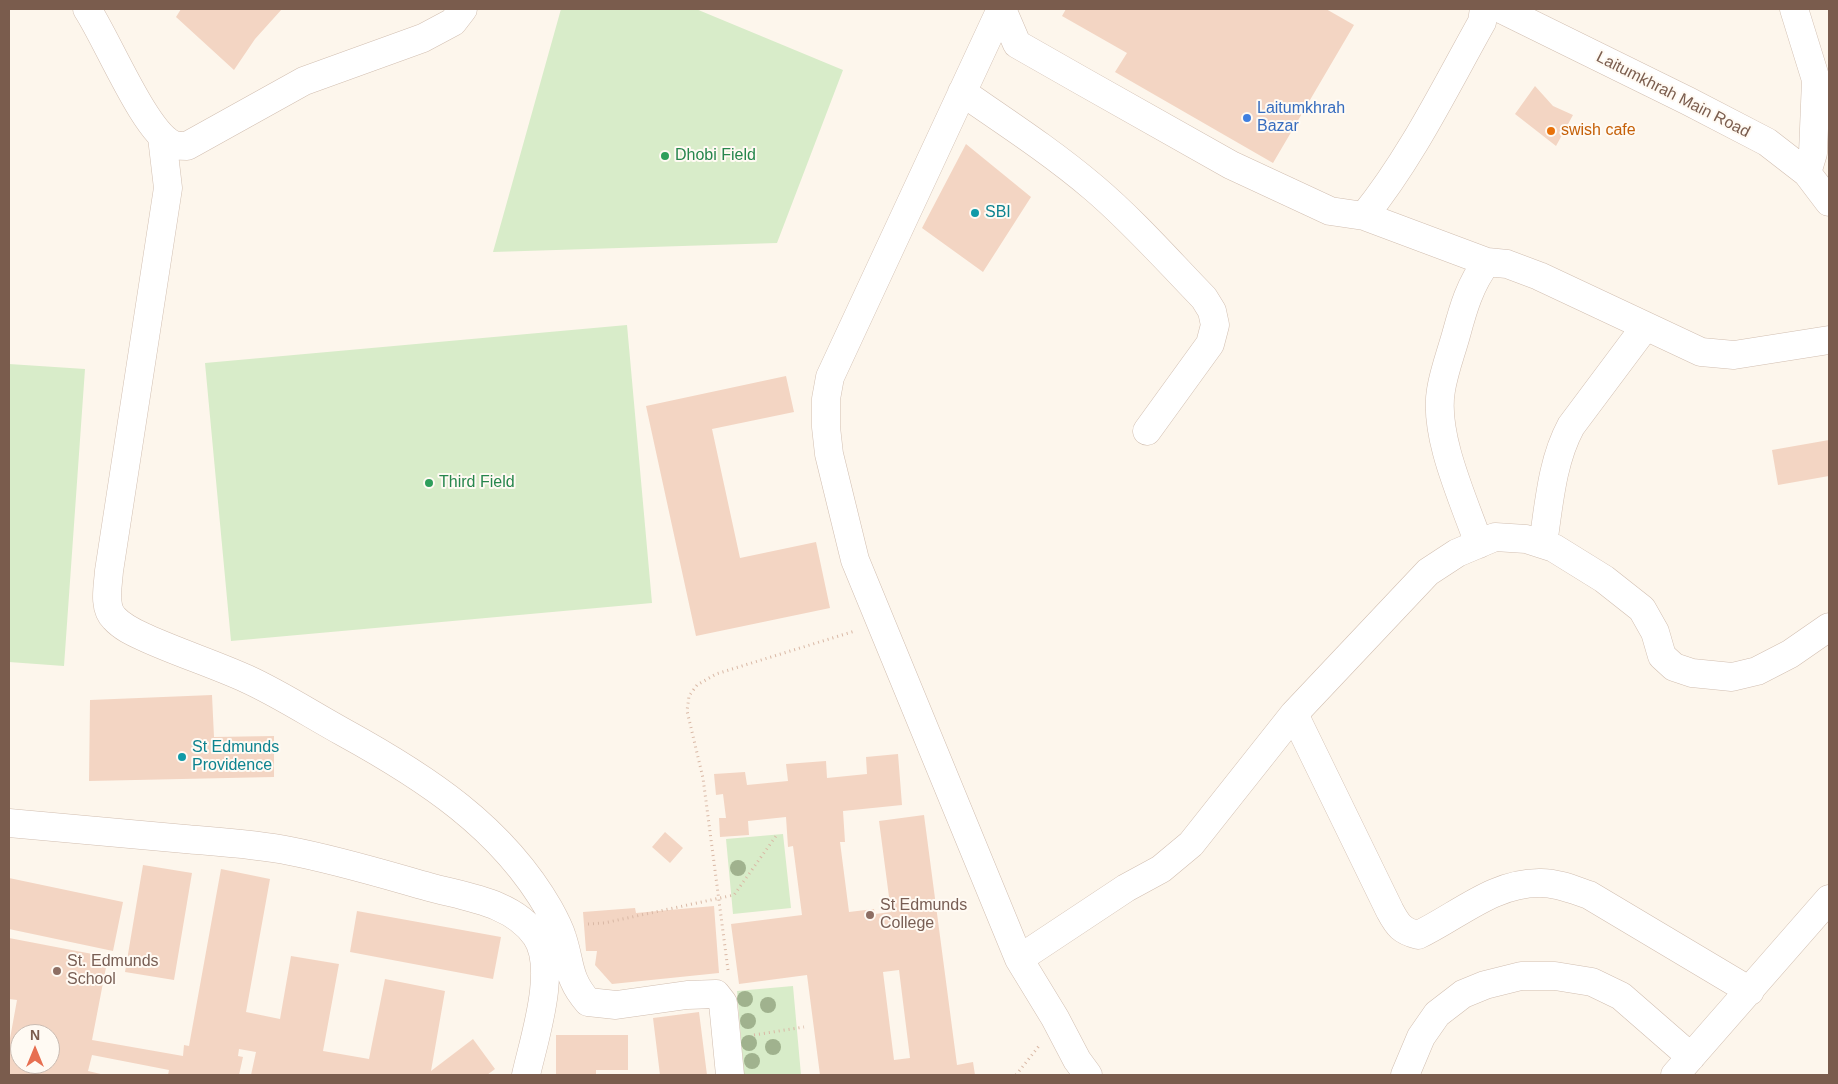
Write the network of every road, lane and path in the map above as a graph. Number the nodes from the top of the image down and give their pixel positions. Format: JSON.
{"nodes":[{"id":1,"x":87,"y":9,"type":"edge"},
{"id":2,"x":463,"y":9,"type":"edge"},
{"id":3,"x":1002,"y":9,"type":"edge"},
{"id":4,"x":1484,"y":9,"type":"edge"},
{"id":5,"x":1501,"y":9,"type":"edge"},
{"id":6,"x":1794,"y":9,"type":"edge"},
{"id":7,"x":1822,"y":74,"type":"edge"},
{"id":8,"x":962,"y":92,"type":"junction"},
{"id":9,"x":162,"y":137,"type":"junction"},
{"id":10,"x":1807,"y":173,"type":"junction"},
{"id":11,"x":1829,"y":202,"type":"edge"},
{"id":12,"x":1364,"y":216,"type":"junction"},
{"id":13,"x":1487,"y":262,"type":"junction"},
{"id":14,"x":1645,"y":327,"type":"junction"},
{"id":15,"x":1829,"y":340,"type":"edge"},
{"id":16,"x":1146,"y":431,"type":"dead end"},
{"id":17,"x":1479,"y":544,"type":"junction"},
{"id":18,"x":1542,"y":544,"type":"junction"},
{"id":19,"x":881,"y":623,"type":"junction"},
{"id":20,"x":1829,"y":627,"type":"edge"},
{"id":21,"x":1294,"y":714,"type":"junction"},
{"id":22,"x":9,"y":823,"type":"edge"},
{"id":23,"x":776,"y":836,"type":"dead end"},
{"id":24,"x":719,"y":898,"type":"junction"},
{"id":25,"x":1829,"y":900,"type":"edge"},
{"id":26,"x":558,"y":928,"type":"junction"},
{"id":27,"x":1019,"y":959,"type":"junction"},
{"id":28,"x":1750,"y":991,"type":"junction"},
{"id":29,"x":719,"y":999,"type":"junction"},
{"id":30,"x":804,"y":1027,"type":"dead end"},
{"id":31,"x":726,"y":1039,"type":"junction"},
{"id":32,"x":1683,"y":1066,"type":"edge"},
{"id":33,"x":526,"y":1075,"type":"edge"},
{"id":34,"x":730,"y":1075,"type":"edge"},
{"id":35,"x":1088,"y":1075,"type":"edge"},
{"id":36,"x":1406,"y":1075,"type":"edge"}],
"edges":[{"from":1,"to":9,"type":"street"},
{"from":2,"to":9,"type":"street"},
{"from":3,"to":8,"type":"street"},
{"from":3,"to":12,"type":"street"},
{"from":4,"to":12,"type":"street"},
{"from":5,"to":10,"type":"street","name":"Laitumkhrah Main Road"},
{"from":6,"to":7,"type":"street"},
{"from":7,"to":10,"type":"street"},
{"from":8,"to":16,"type":"street"},
{"from":8,"to":19,"type":"street"},
{"from":9,"to":26,"type":"street"},
{"from":10,"to":11,"type":"street","name":"Laitumkhrah Main Road"},
{"from":12,"to":13,"type":"street"},
{"from":13,"to":14,"type":"street"},
{"from":13,"to":17,"type":"street"},
{"from":14,"to":15,"type":"street"},
{"from":14,"to":18,"type":"street"},
{"from":17,"to":18,"type":"street"},
{"from":17,"to":21,"type":"street"},
{"from":18,"to":20,"type":"street"},
{"from":19,"to":24,"type":"path"},
{"from":19,"to":27,"type":"street"},
{"from":21,"to":27,"type":"street"},
{"from":21,"to":28,"type":"street"},
{"from":22,"to":33,"type":"street"},
{"from":23,"to":24,"type":"path"},
{"from":24,"to":26,"type":"path"},
{"from":24,"to":29,"type":"path"},
{"from":25,"to":28,"type":"street"},
{"from":26,"to":29,"type":"street"},
{"from":27,"to":35,"type":"street"},
{"from":28,"to":32,"type":"street"},
{"from":29,"to":31,"type":"street"},
{"from":30,"to":31,"type":"path"},
{"from":31,"to":34,"type":"street"},
{"from":32,"to":36,"type":"street"}]}
